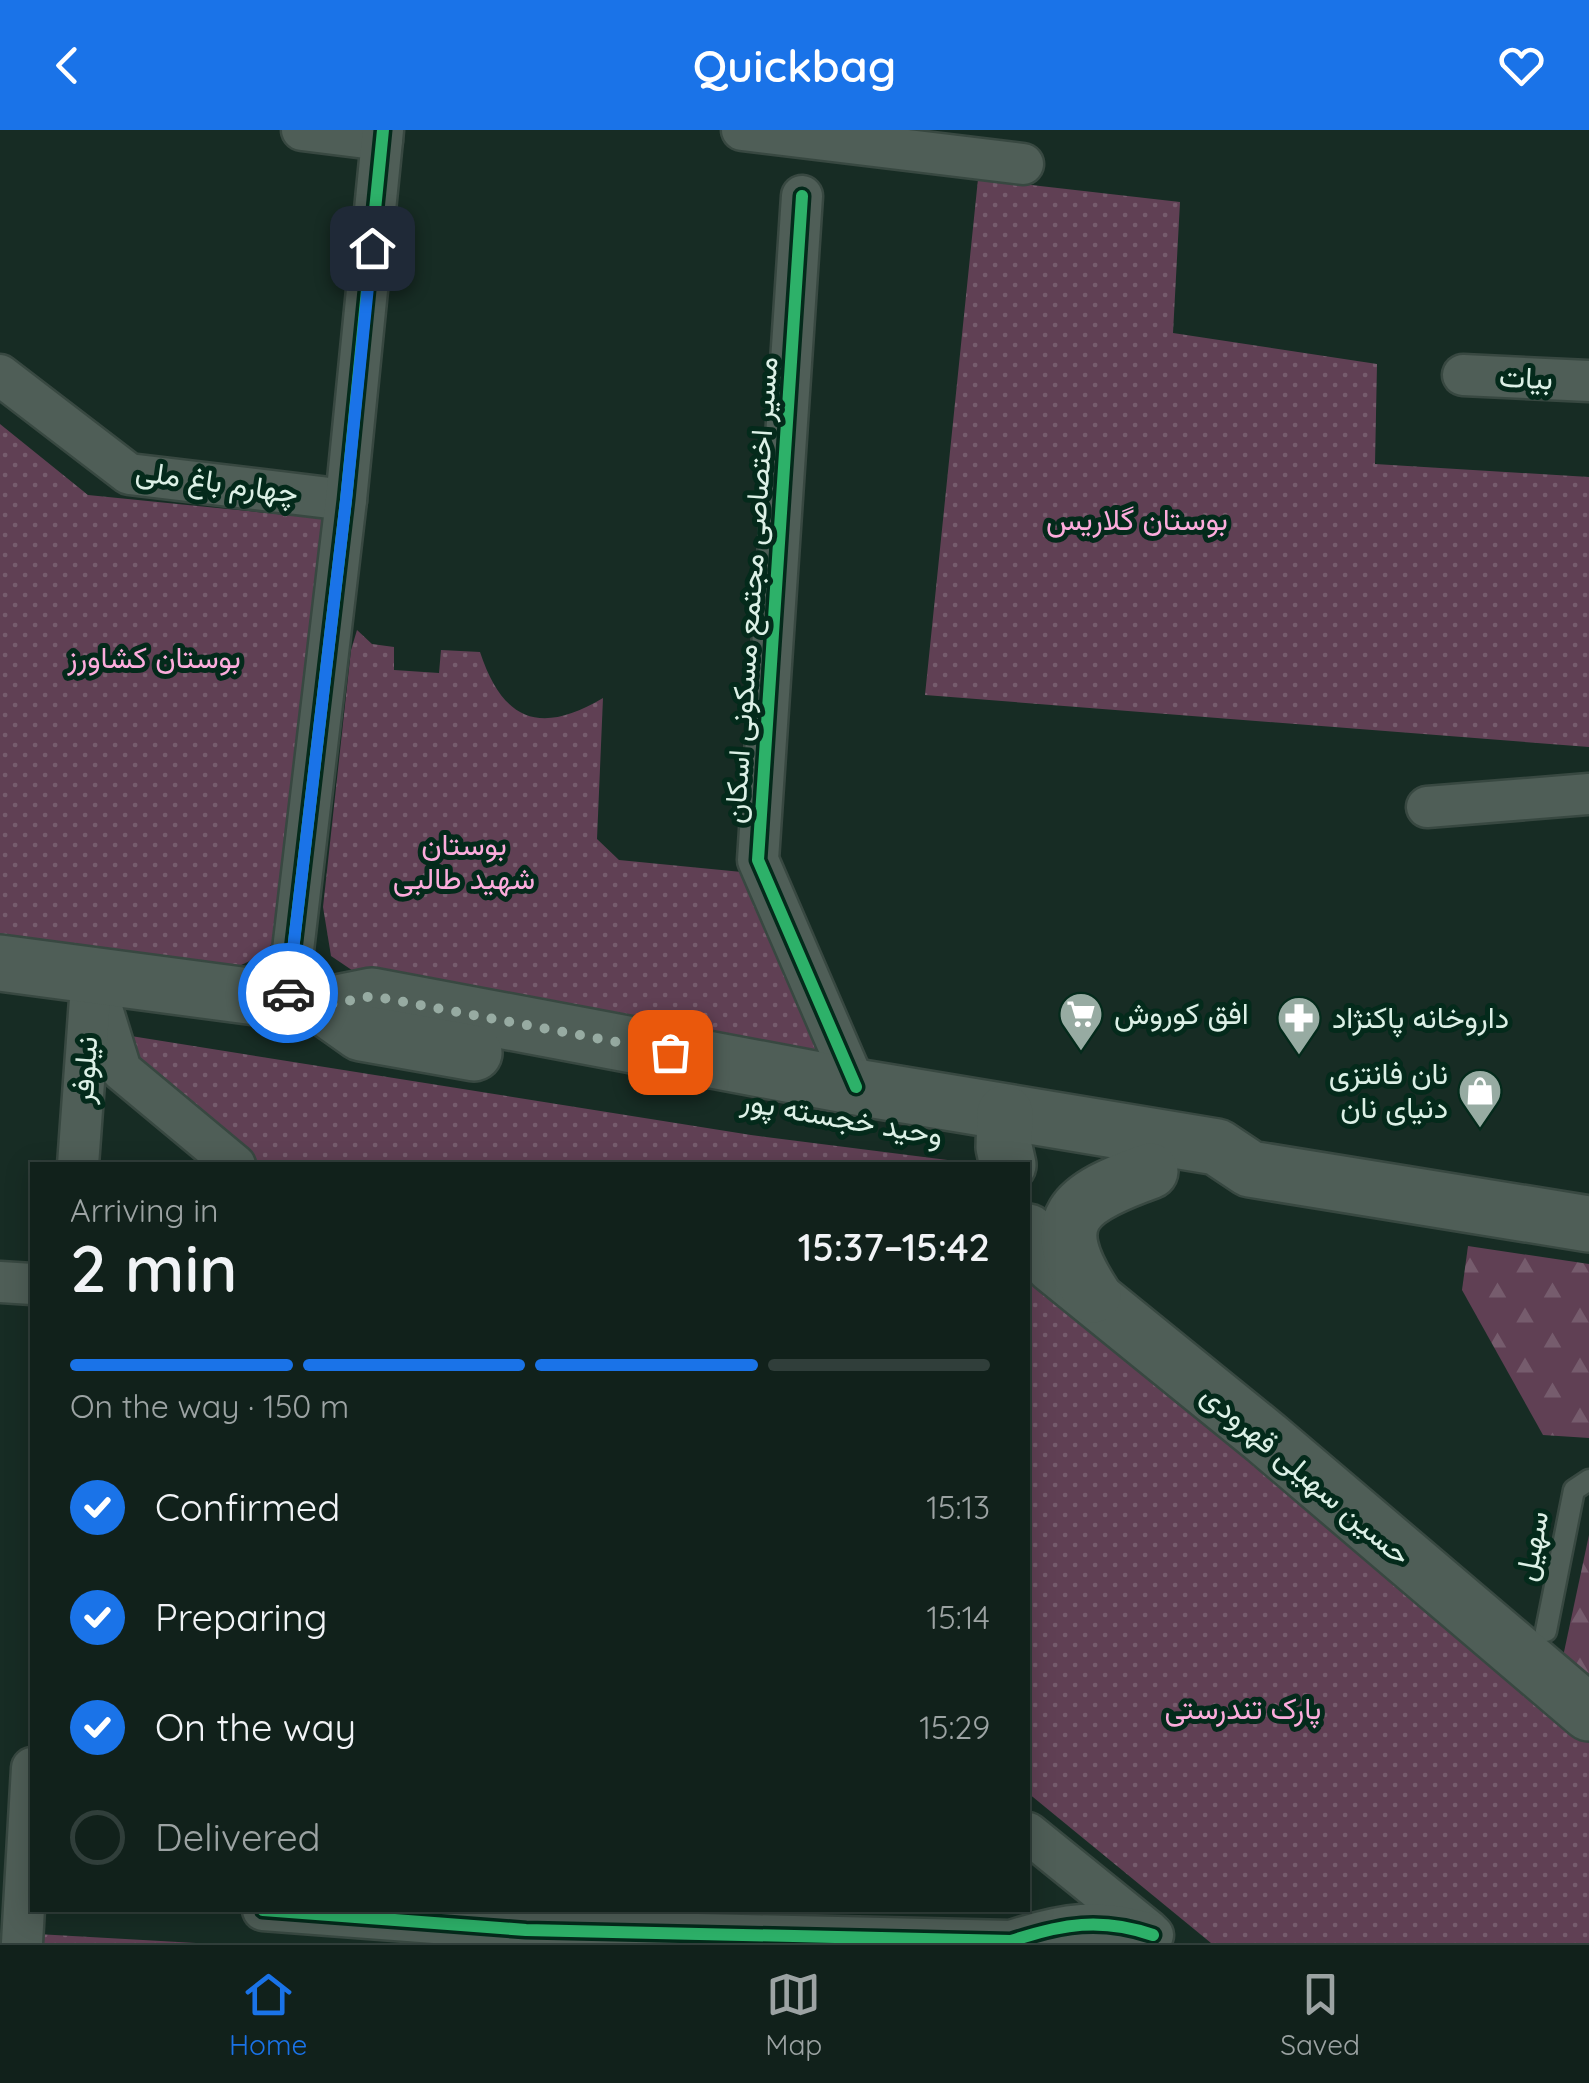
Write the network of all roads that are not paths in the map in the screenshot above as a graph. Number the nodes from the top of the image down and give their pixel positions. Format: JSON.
{"nodes":[{"id":1,"x":302,"y":130,"type":"edge"},
{"id":2,"x":742,"y":130,"type":"edge"},
{"id":3,"x":383,"y":135,"type":"edge"},
{"id":4,"x":1022,"y":164,"type":"dead end"},
{"id":5,"x":802,"y":196,"type":"dead end"},
{"id":6,"x":1462,"y":375,"type":"dead end"},
{"id":7,"x":0,"y":376,"type":"edge"},
{"id":8,"x":1589,"y":381,"type":"edge"},
{"id":9,"x":346,"y":500,"type":"junction"},
{"id":10,"x":1589,"y":794,"type":"edge"},
{"id":11,"x":1427,"y":807,"type":"dead end"},
{"id":12,"x":0,"y":964,"type":"edge"},
{"id":13,"x":92,"y":976,"type":"junction"},
{"id":14,"x":305,"y":1004,"type":"junction"},
{"id":15,"x":856,"y":1087,"type":"junction"},
{"id":16,"x":1006,"y":1142,"type":"edge"},
{"id":17,"x":78,"y":1162,"type":"edge"},
{"id":18,"x":231,"y":1162,"type":"edge"},
{"id":19,"x":1250,"y":1169,"type":"junction"},
{"id":20,"x":1150,"y":1171,"type":"junction"},
{"id":21,"x":1589,"y":1224,"type":"edge"},
{"id":22,"x":1030,"y":1235,"type":"edge"},
{"id":23,"x":0,"y":1282,"type":"edge"},
{"id":24,"x":30,"y":1284,"type":"edge"},
{"id":25,"x":1098,"y":1302,"type":"junction"},
{"id":26,"x":1589,"y":1480,"type":"edge"},
{"id":27,"x":1546,"y":1631,"type":"dead end"},
{"id":28,"x":1589,"y":1714,"type":"edge"},
{"id":29,"x":30,"y":1786,"type":"edge"},
{"id":30,"x":1030,"y":1835,"type":"edge"},
{"id":31,"x":19,"y":1888,"type":"edge"},
{"id":32,"x":292,"y":1912,"type":"edge"},
{"id":33,"x":527,"y":1928,"type":"edge"},
{"id":34,"x":1005,"y":1931,"type":"edge"},
{"id":35,"x":1158,"y":1939,"type":"edge"},
{"id":36,"x":958,"y":1941,"type":"edge"},
{"id":37,"x":22,"y":1943,"type":"edge"}],
"edges":[{"from":1,"to":3,"type":"street"},
{"from":2,"to":4,"type":"street"},
{"from":3,"to":9,"type":"street"},
{"from":5,"to":15,"type":"street","name":"مسیر اختصاصی مجتمع مسکونی اسکان"},
{"from":6,"to":8,"type":"street","name":"بیات"},
{"from":7,"to":9,"type":"street","name":"چهارم باغ ملی"},
{"from":9,"to":14,"type":"street"},
{"from":10,"to":11,"type":"street"},
{"from":12,"to":13,"type":"main road","name":"وحید خجسته پور"},
{"from":13,"to":14,"type":"main road","name":"وحید خجسته پور"},
{"from":13,"to":17,"type":"street","name":"نیلوفر"},
{"from":13,"to":18,"type":"street"},
{"from":14,"to":15,"type":"main road","name":"وحید خجسته پور"},
{"from":14,"to":16,"type":"main road","name":"وحید خجسته پور"},
{"from":15,"to":16,"type":"main road","name":"وحید خجسته پور"},
{"from":16,"to":19,"type":"main road","name":"وحید خجسته پور"},
{"from":16,"to":20,"type":"main road","name":"وحید خجسته پور"},
{"from":19,"to":20,"type":"main road","name":"وحید خجسته پور"},
{"from":19,"to":21,"type":"main road","name":"وحید خجسته پور"},
{"from":20,"to":25,"type":"main road"},
{"from":22,"to":25,"type":"main road","name":"حسین سهیلی قهرودی"},
{"from":23,"to":24,"type":"street"},
{"from":25,"to":28,"type":"main road","name":"حسین سهیلی قهرودی"},
{"from":26,"to":27,"type":"lane","name":"سهیل"},
{"from":29,"to":31,"type":"street"},
{"from":30,"to":35,"type":"street"},
{"from":31,"to":37,"type":"street"},
{"from":32,"to":33,"type":"street"},
{"from":33,"to":36,"type":"street"},
{"from":34,"to":35,"type":"street"},
{"from":34,"to":36,"type":"street"}]}
